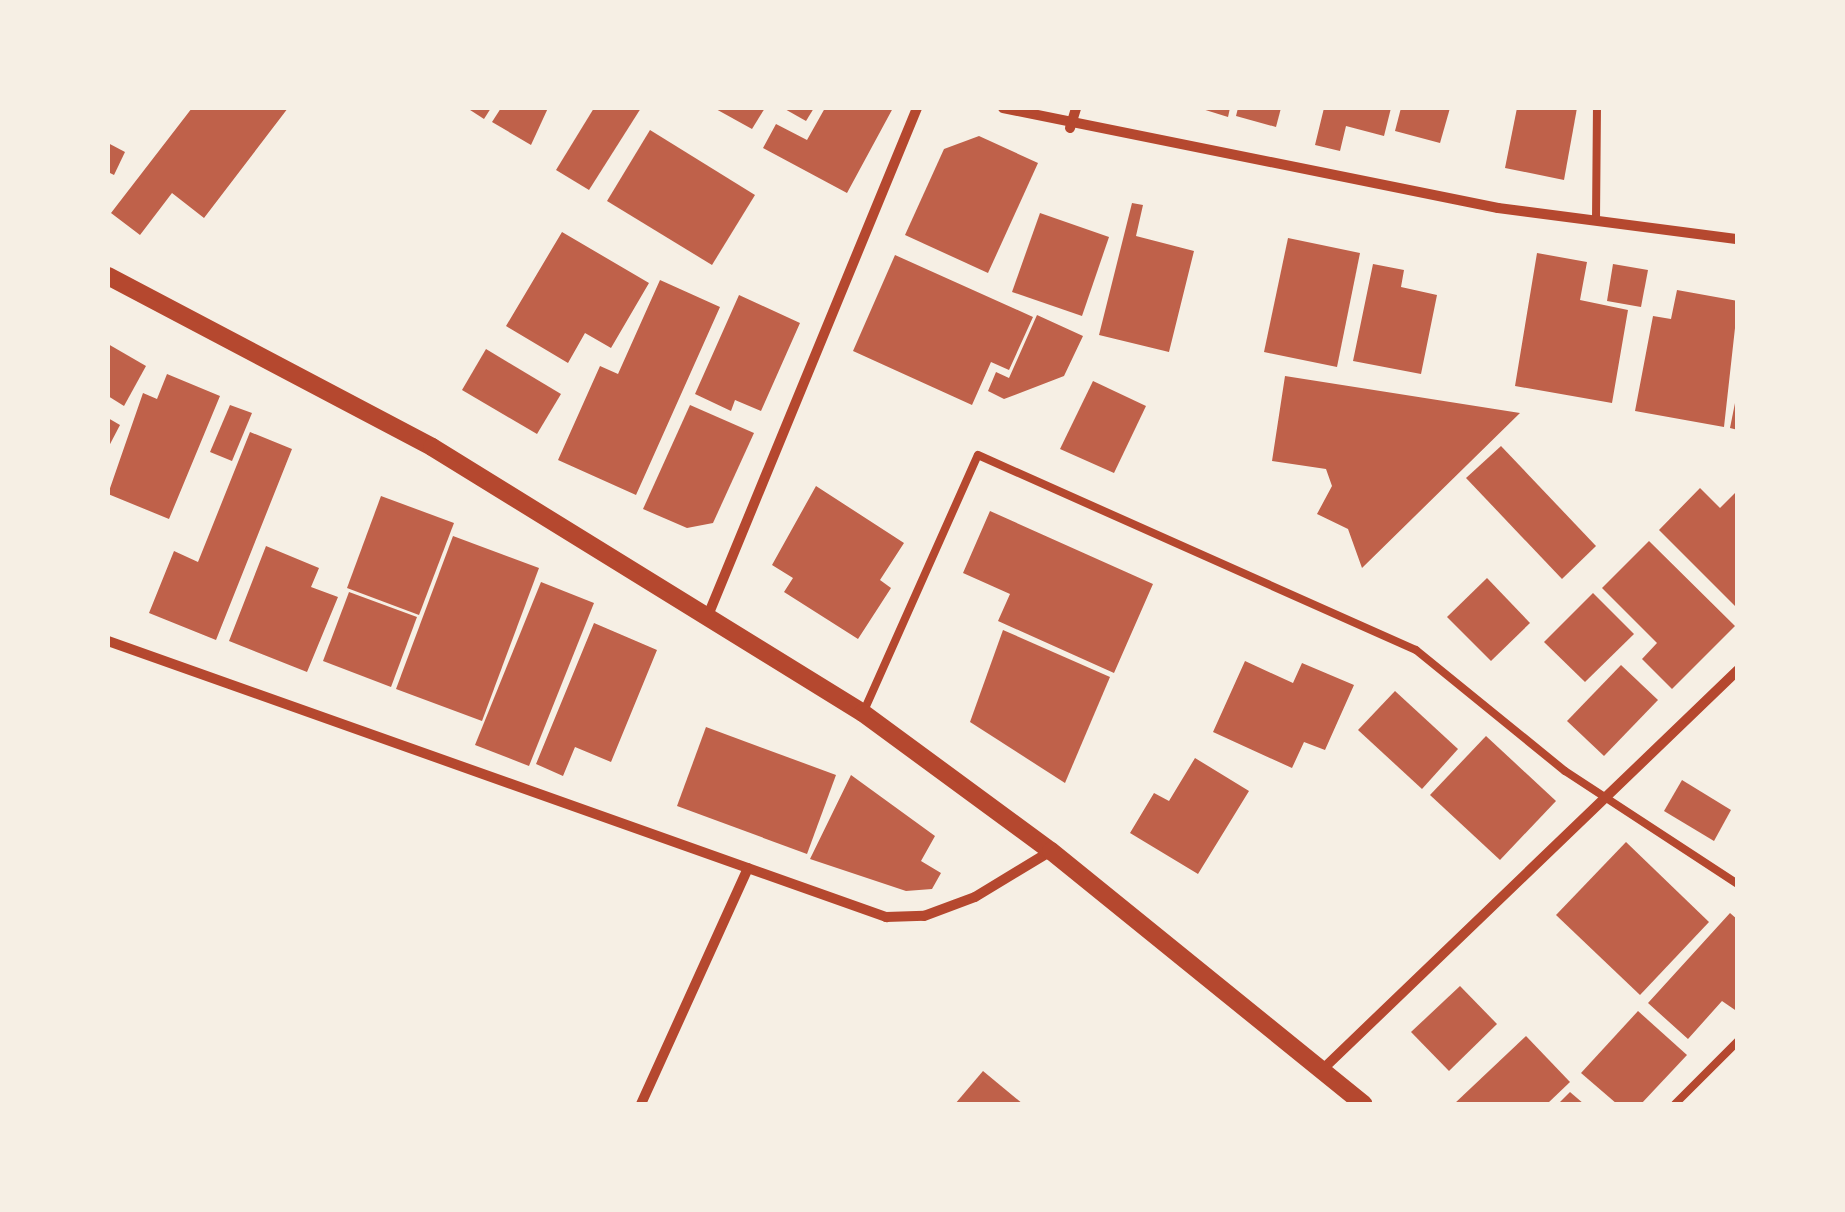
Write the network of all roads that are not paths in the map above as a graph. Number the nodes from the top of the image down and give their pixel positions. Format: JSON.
{"nodes":[{"id":1,"x":916,"y":108,"type":"edge"},
{"id":2,"x":1003,"y":108,"type":"edge"},
{"id":3,"x":1076,"y":108,"type":"edge"},
{"id":4,"x":1597,"y":108,"type":"edge"},
{"id":5,"x":1070,"y":128,"type":"junction"},
{"id":6,"x":1596,"y":220,"type":"junction"},
{"id":7,"x":1738,"y":239,"type":"edge"},
{"id":8,"x":108,"y":276,"type":"edge"},
{"id":9,"x":709,"y":613,"type":"junction"},
{"id":10,"x":108,"y":642,"type":"edge"},
{"id":11,"x":1738,"y":670,"type":"edge"},
{"id":12,"x":863,"y":713,"type":"junction"},
{"id":13,"x":1604,"y":797,"type":"junction"},
{"id":14,"x":1051,"y":851,"type":"junction"},
{"id":15,"x":748,"y":868,"type":"junction"},
{"id":16,"x":1738,"y":884,"type":"edge"},
{"id":17,"x":1738,"y":1041,"type":"edge"},
{"id":18,"x":1324,"y":1068,"type":"junction"},
{"id":19,"x":641,"y":1104,"type":"edge"},
{"id":20,"x":1362,"y":1104,"type":"edge"},
{"id":21,"x":1675,"y":1104,"type":"edge"}],
"edges":[{"from":1,"to":9,"type":"street"},
{"from":2,"to":5,"type":"street"},
{"from":3,"to":5,"type":"street"},
{"from":4,"to":6,"type":"lane"},
{"from":5,"to":6,"type":"street"},
{"from":6,"to":7,"type":"street"},
{"from":8,"to":9,"type":"street"},
{"from":9,"to":12,"type":"street"},
{"from":10,"to":15,"type":"street"},
{"from":11,"to":13,"type":"street"},
{"from":12,"to":13,"type":"lane"},
{"from":12,"to":14,"type":"street"},
{"from":13,"to":16,"type":"lane"},
{"from":13,"to":18,"type":"street"},
{"from":14,"to":15,"type":"street"},
{"from":14,"to":18,"type":"street"},
{"from":15,"to":19,"type":"street"},
{"from":17,"to":21,"type":"lane"},
{"from":18,"to":20,"type":"street"}]}
